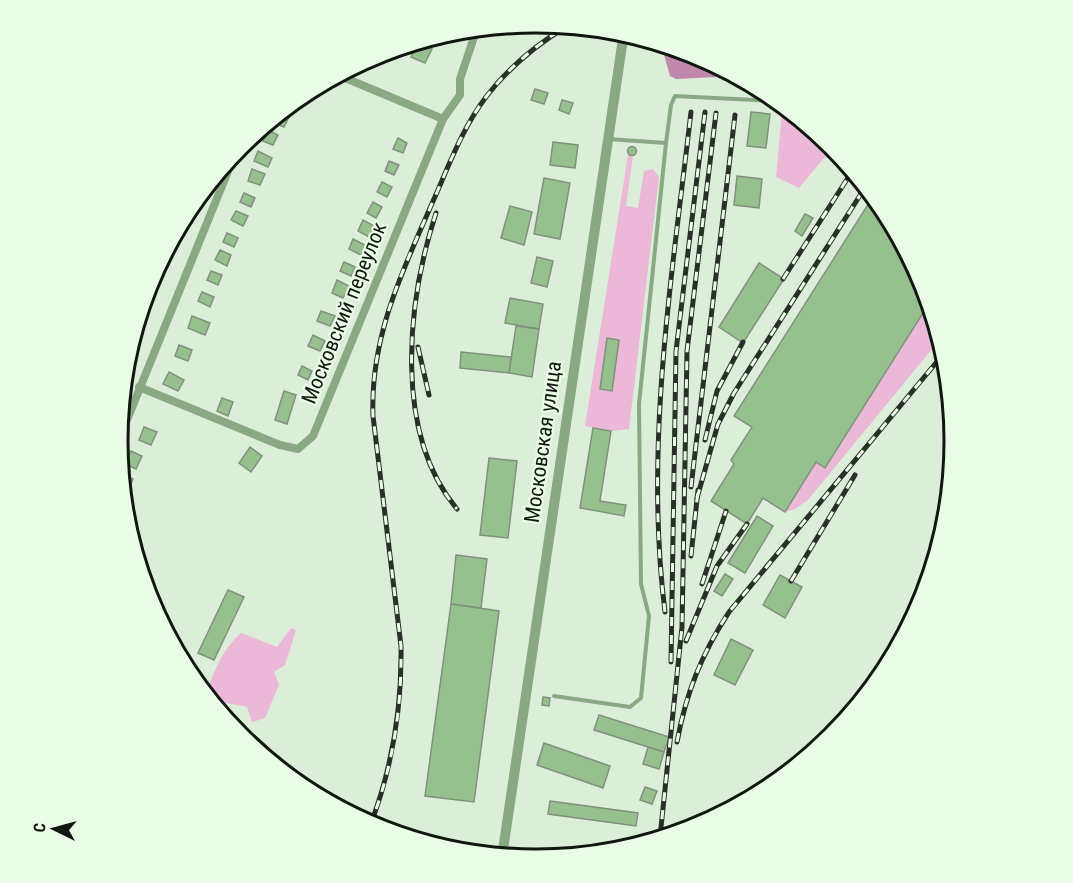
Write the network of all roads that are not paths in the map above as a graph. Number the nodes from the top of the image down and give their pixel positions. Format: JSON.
{"nodes":[{"id":1,"x":474,"y":38,"type":"edge"},
{"id":2,"x":622,"y":42,"type":"edge"},
{"id":3,"x":348,"y":79,"type":"edge"},
{"id":4,"x":760,"y":100,"type":"edge"},
{"id":5,"x":443,"y":119,"type":"junction"},
{"id":6,"x":608,"y":138,"type":"junction"},
{"id":7,"x":666,"y":143,"type":"junction"},
{"id":8,"x":226,"y":176,"type":"edge"},
{"id":9,"x":139,"y":387,"type":"junction"},
{"id":10,"x":130,"y":403,"type":"edge"},
{"id":11,"x":554,"y":696,"type":"dead end"},
{"id":12,"x":503,"y":849,"type":"edge"}],
"edges":[{"from":1,"to":5,"type":"street","name":"Московский переулок"},
{"from":2,"to":6,"type":"street","name":"Московская улица"},
{"from":3,"to":5,"type":"street"},
{"from":4,"to":7,"type":"lane"},
{"from":5,"to":9,"type":"street","name":"Московский переулок"},
{"from":6,"to":7,"type":"lane"},
{"from":6,"to":12,"type":"street","name":"Московская улица"},
{"from":7,"to":11,"type":"lane"},
{"from":8,"to":9,"type":"street"},
{"from":9,"to":10,"type":"street"}]}
